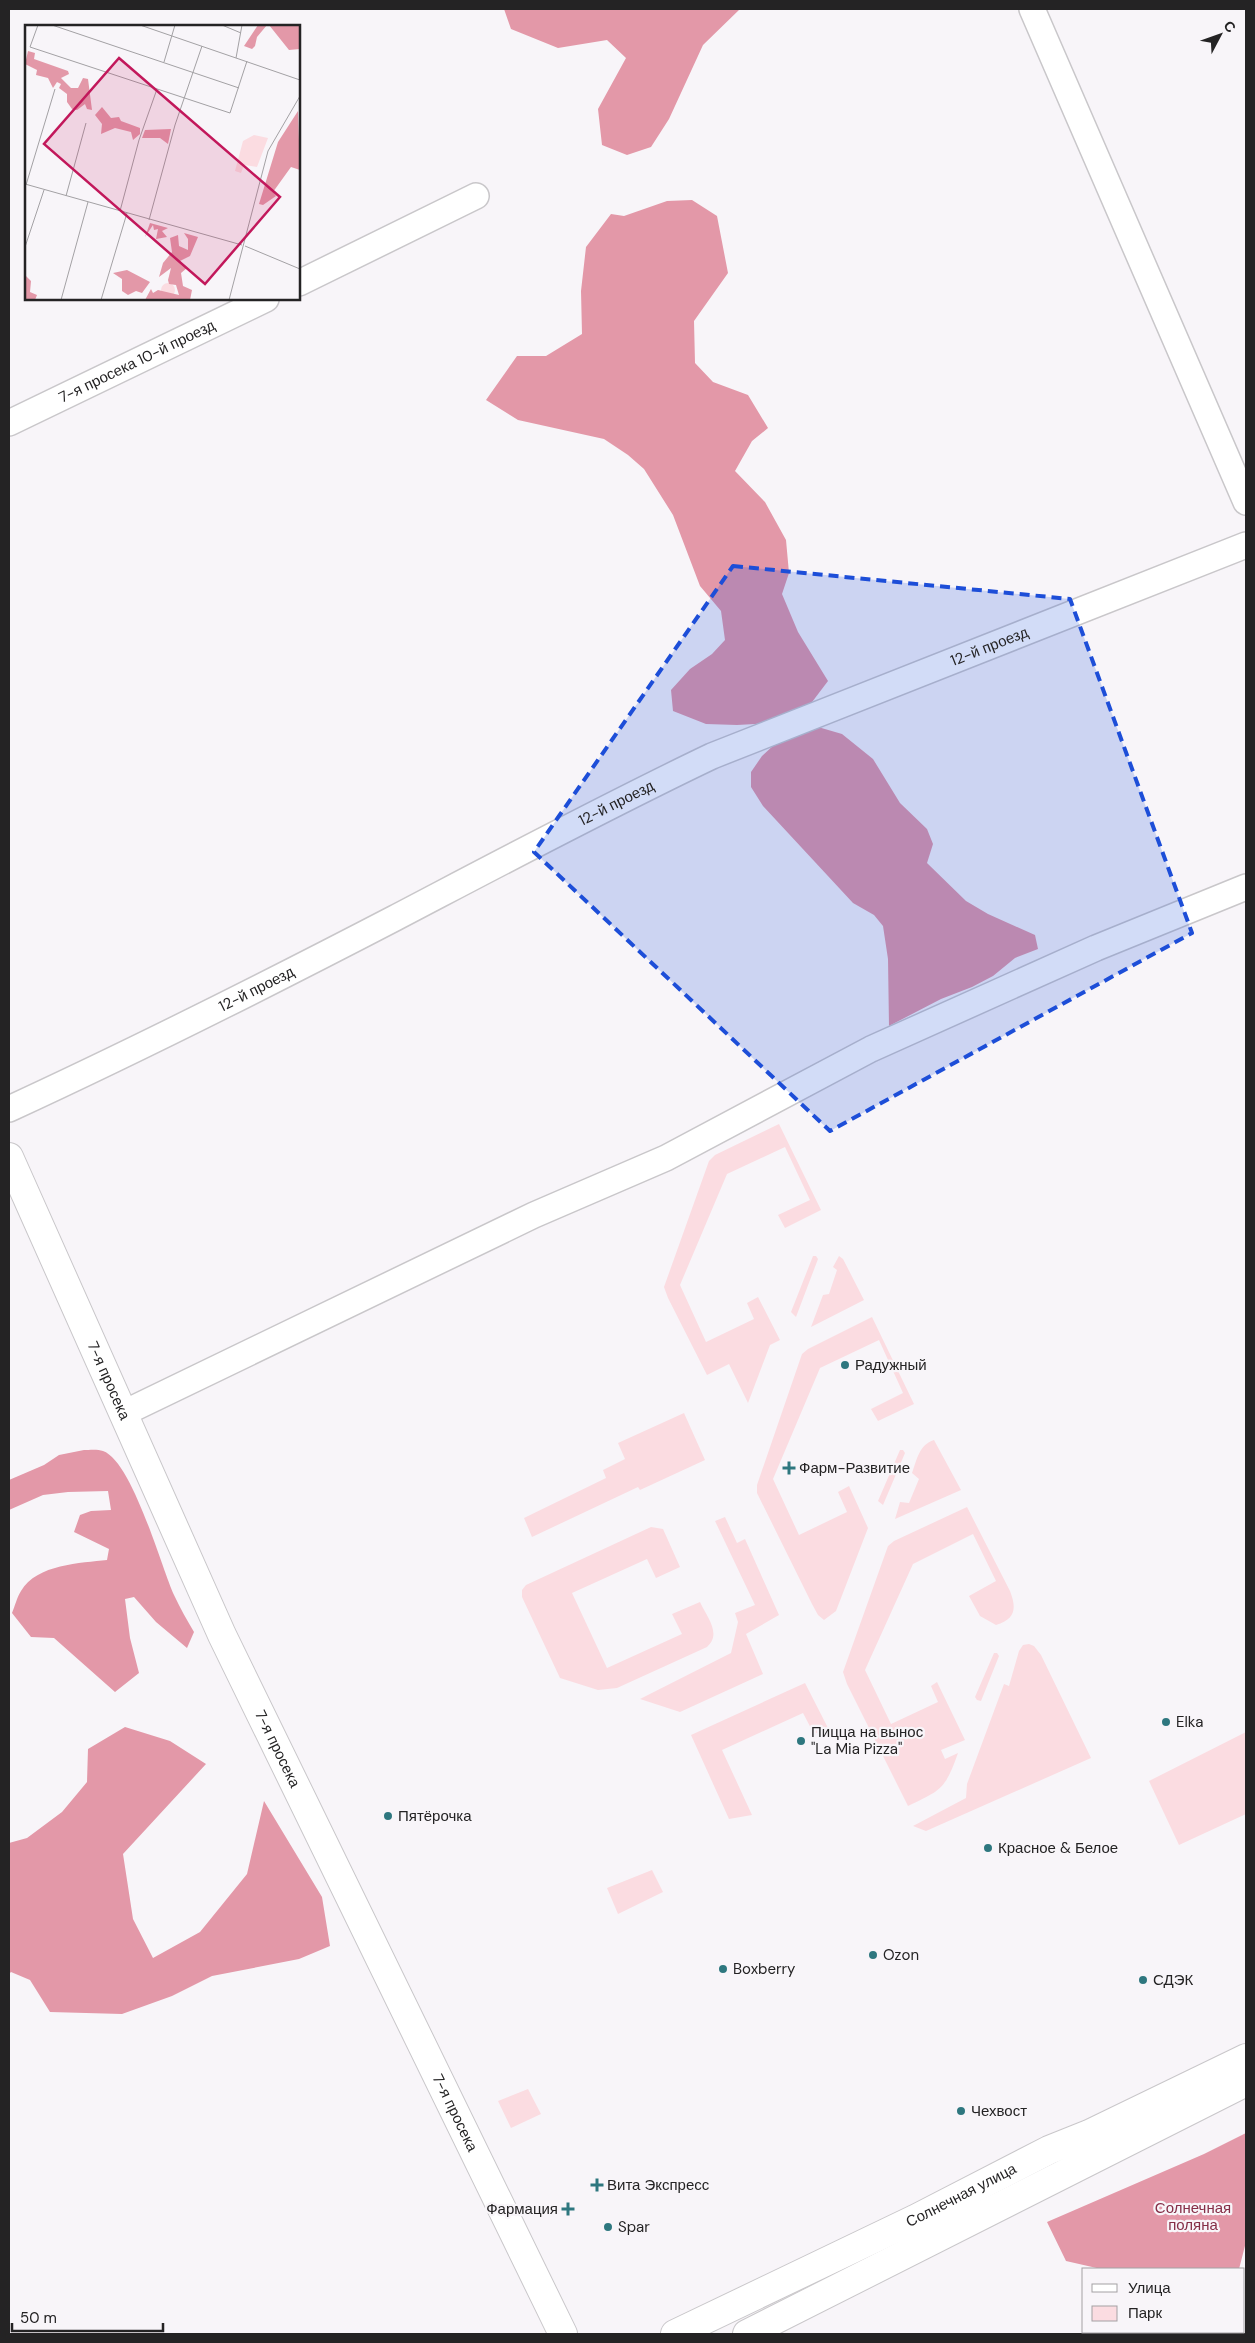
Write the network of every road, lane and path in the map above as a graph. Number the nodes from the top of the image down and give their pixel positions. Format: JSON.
{"nodes":[{"id":1,"x":1032,"y":9,"type":"edge"},
{"id":2,"x":476,"y":196,"type":"dead end"},
{"id":3,"x":300,"y":283,"type":"edge"},
{"id":4,"x":264,"y":300,"type":"edge"},
{"id":5,"x":9,"y":423,"type":"edge"},
{"id":6,"x":1246,"y":502,"type":"edge"},
{"id":7,"x":1246,"y":545,"type":"edge"},
{"id":8,"x":1246,"y":887,"type":"edge"},
{"id":9,"x":9,"y":1109,"type":"edge"},
{"id":10,"x":9,"y":1157,"type":"edge"},
{"id":11,"x":17,"y":1194,"type":"edge"},
{"id":12,"x":124,"y":1413,"type":"junction"},
{"id":13,"x":1246,"y":2058,"type":"edge"},
{"id":14,"x":1246,"y":2082,"type":"edge"},
{"id":15,"x":563,"y":2334,"type":"edge"},
{"id":16,"x":674,"y":2334,"type":"edge"},
{"id":17,"x":747,"y":2334,"type":"edge"}],
"edges":[{"from":1,"to":6,"type":"street"},
{"from":2,"to":3,"type":"street"},
{"from":4,"to":5,"type":"street","name":"7-я просека 10-й проезд"},
{"from":7,"to":9,"type":"street","name":"12-й проезд"},
{"from":8,"to":12,"type":"street"},
{"from":10,"to":11,"type":"street","name":"7-я просека"},
{"from":11,"to":12,"type":"street","name":"7-я просека"},
{"from":12,"to":15,"type":"street","name":"7-я просека"},
{"from":13,"to":16,"type":"street","name":"Солнечная улица"},
{"from":14,"to":17,"type":"street","name":"Солнечная улица"}]}
